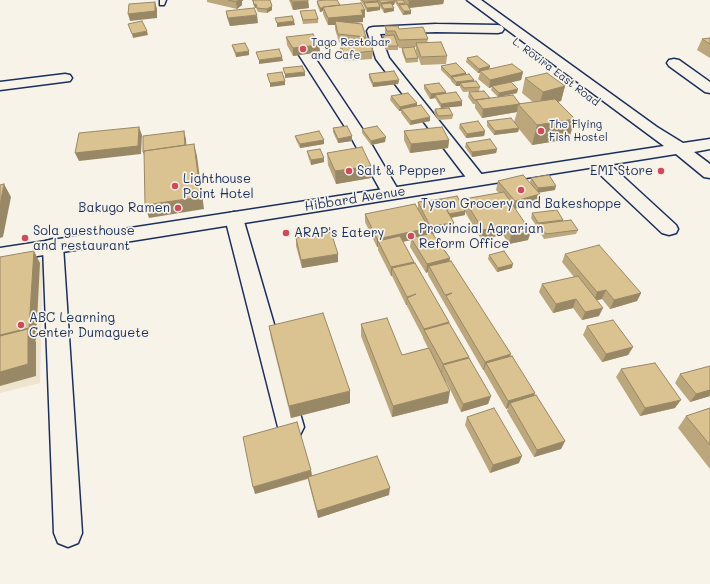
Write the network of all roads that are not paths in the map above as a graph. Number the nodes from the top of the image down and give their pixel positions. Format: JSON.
{"nodes":[{"id":1,"x":458,"y":0,"type":"edge"},
{"id":2,"x":473,"y":0,"type":"edge"},
{"id":3,"x":498,"y":29,"type":"junction"},
{"id":4,"x":531,"y":48,"type":"junction"},
{"id":5,"x":306,"y":55,"type":"edge"},
{"id":6,"x":674,"y":63,"type":"dead end"},
{"id":7,"x":65,"y":78,"type":"dead end"},
{"id":8,"x":0,"y":86,"type":"edge"},
{"id":9,"x":710,"y":89,"type":"edge"},
{"id":10,"x":710,"y":144,"type":"edge"},
{"id":11,"x":674,"y":150,"type":"junction"},
{"id":12,"x":597,"y":162,"type":"junction"},
{"id":13,"x":704,"y":169,"type":"edge"},
{"id":14,"x":477,"y":180,"type":"junction"},
{"id":15,"x":391,"y":193,"type":"junction"},
{"id":16,"x":234,"y":218,"type":"junction"},
{"id":17,"x":669,"y":229,"type":"dead end"},
{"id":18,"x":53,"y":246,"type":"junction"},
{"id":19,"x":0,"y":255,"type":"edge"},
{"id":20,"x":291,"y":427,"type":"edge"},
{"id":21,"x":68,"y":533,"type":"dead end"}],
"edges":[{"from":1,"to":3,"type":"main road","name":"L. Rovira East Road"},
{"from":2,"to":4,"type":"main road","name":"L. Rovira East Road"},
{"from":3,"to":4,"type":"main road","name":"L. Rovira East Road"},
{"from":3,"to":14,"type":"street"},
{"from":4,"to":11,"type":"main road","name":"L. Rovira East Road"},
{"from":5,"to":15,"type":"street"},
{"from":6,"to":9,"type":"street"},
{"from":7,"to":8,"type":"street"},
{"from":10,"to":11,"type":"main road","name":"Hibbard Avenue"},
{"from":11,"to":12,"type":"main road","name":"Hibbard Avenue"},
{"from":11,"to":13,"type":"main road","name":"L. Rovira East Road"},
{"from":12,"to":14,"type":"main road","name":"Hibbard Avenue"},
{"from":12,"to":17,"type":"street"},
{"from":14,"to":15,"type":"main road","name":"Hibbard Avenue"},
{"from":15,"to":16,"type":"main road","name":"Hibbard Avenue"},
{"from":16,"to":18,"type":"main road","name":"Hibbard Avenue"},
{"from":16,"to":20,"type":"street"},
{"from":18,"to":19,"type":"main road","name":"Hibbard Avenue"},
{"from":18,"to":21,"type":"street"}]}
